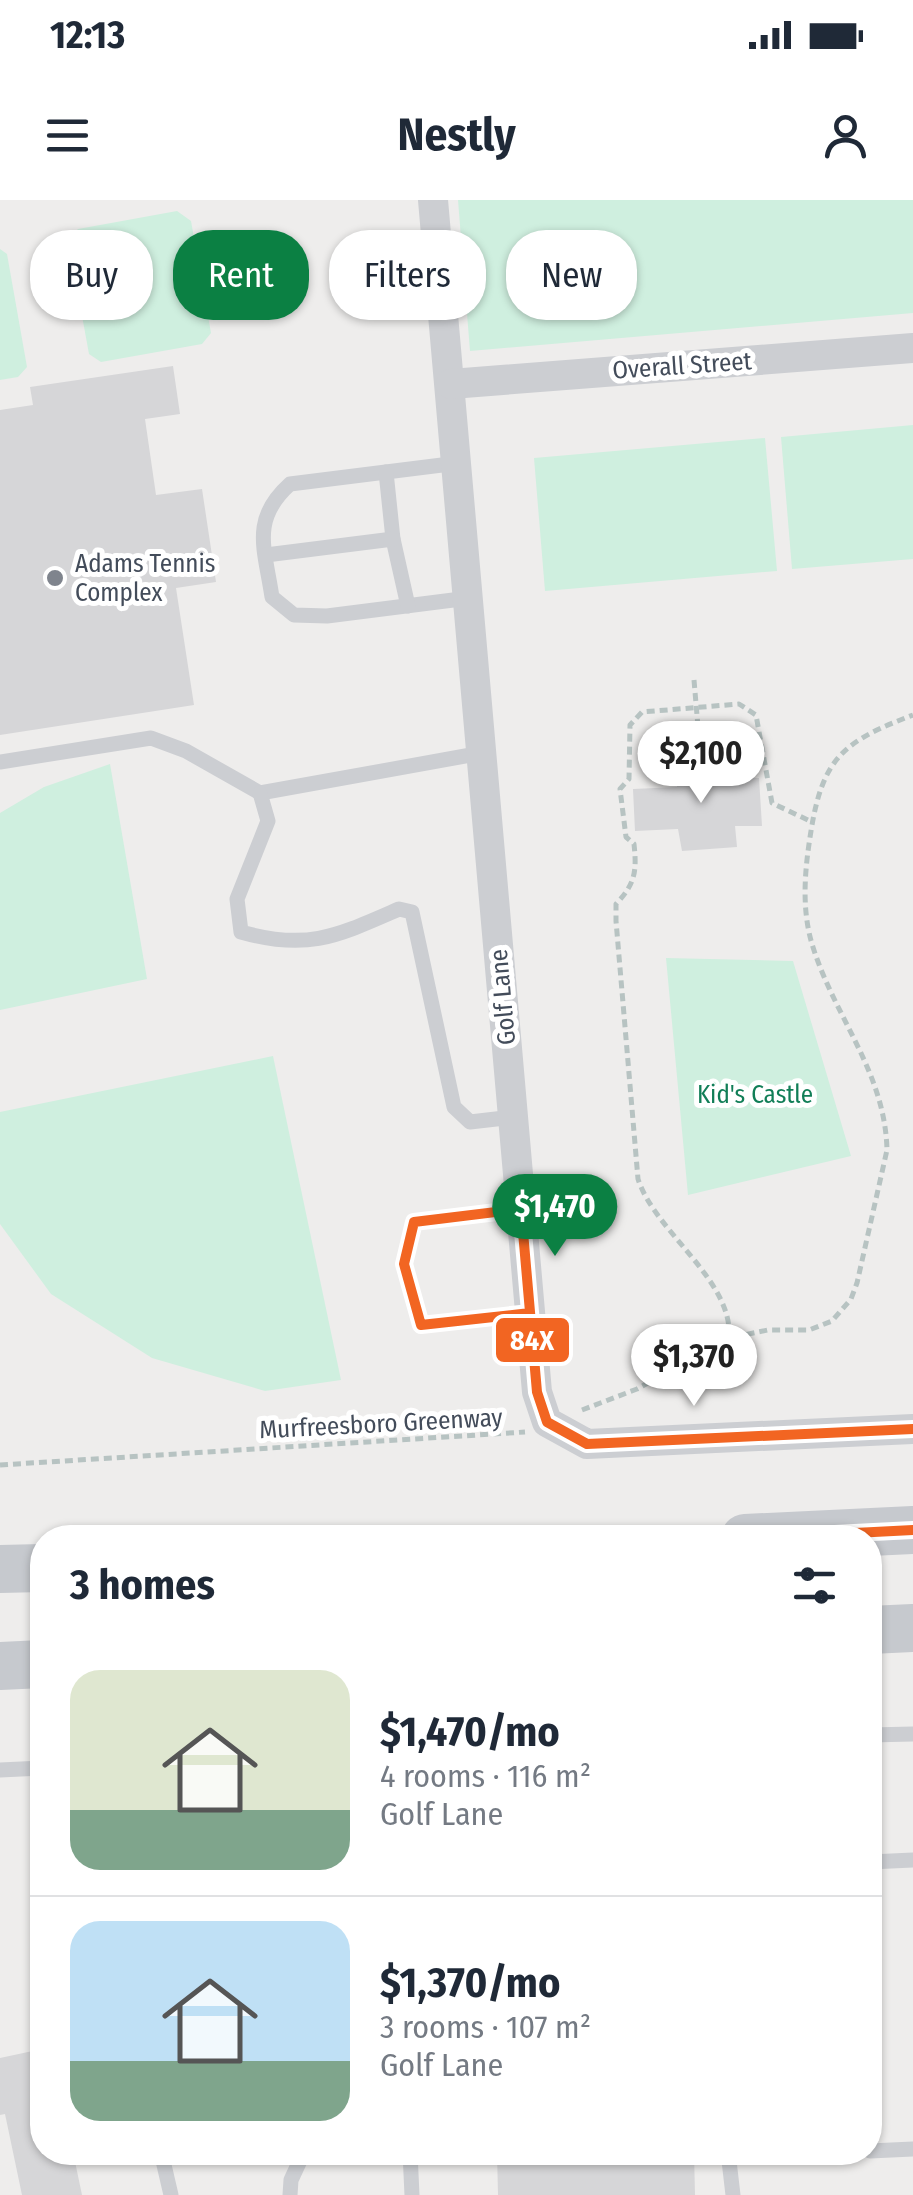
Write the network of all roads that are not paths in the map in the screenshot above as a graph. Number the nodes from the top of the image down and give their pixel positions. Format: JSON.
{"nodes":[{"id":1,"x":433,"y":200,"type":"edge"},
{"id":2,"x":913,"y":348,"type":"edge"},
{"id":3,"x":451,"y":384,"type":"junction"},
{"id":4,"x":458,"y":463,"type":"junction"},
{"id":5,"x":386,"y":472,"type":"junction"},
{"id":6,"x":393,"y":539,"type":"junction"},
{"id":7,"x":266,"y":555,"type":"junction"},
{"id":8,"x":469,"y":598,"type":"junction"},
{"id":9,"x":408,"y":606,"type":"junction"},
{"id":10,"x":482,"y":753,"type":"junction"},
{"id":11,"x":0,"y":762,"type":"edge"},
{"id":12,"x":260,"y":793,"type":"junction"},
{"id":13,"x":513,"y":1117,"type":"junction"},
{"id":14,"x":521,"y":1210,"type":"junction"},
{"id":15,"x":530,"y":1313,"type":"junction"},
{"id":16,"x":913,"y":1429,"type":"edge"},
{"id":17,"x":913,"y":1530,"type":"edge"},
{"id":18,"x":882,"y":1531,"type":"edge"},
{"id":19,"x":30,"y":1568,"type":"edge"},
{"id":20,"x":0,"y":1569,"type":"edge"},
{"id":21,"x":30,"y":1665,"type":"edge"},
{"id":22,"x":0,"y":1666,"type":"edge"},
{"id":23,"x":913,"y":1734,"type":"edge"},
{"id":24,"x":882,"y":1735,"type":"edge"},
{"id":25,"x":30,"y":1769,"type":"edge"},
{"id":26,"x":0,"y":1770,"type":"edge"},
{"id":27,"x":913,"y":1860,"type":"edge"},
{"id":28,"x":882,"y":1861,"type":"edge"},
{"id":29,"x":913,"y":2149,"type":"edge"},
{"id":30,"x":882,"y":2150,"type":"edge"},
{"id":31,"x":163,"y":2165,"type":"edge"},
{"id":32,"x":298,"y":2165,"type":"edge"},
{"id":33,"x":411,"y":2165,"type":"edge"},
{"id":34,"x":729,"y":2165,"type":"edge"},
{"id":35,"x":170,"y":2195,"type":"edge"},
{"id":36,"x":290,"y":2195,"type":"edge"},
{"id":37,"x":412,"y":2195,"type":"edge"},
{"id":38,"x":733,"y":2195,"type":"edge"}],
"edges":[{"from":1,"to":3,"type":"street","name":"Golf Lane"},
{"from":2,"to":3,"type":"street","name":"Overall Street"},
{"from":3,"to":4,"type":"street","name":"Golf Lane"},
{"from":4,"to":5,"type":"lane"},
{"from":4,"to":8,"type":"street","name":"Golf Lane"},
{"from":5,"to":6,"type":"lane"},
{"from":5,"to":7,"type":"lane"},
{"from":6,"to":7,"type":"lane"},
{"from":6,"to":9,"type":"lane"},
{"from":7,"to":9,"type":"lane"},
{"from":8,"to":9,"type":"lane"},
{"from":8,"to":10,"type":"street","name":"Golf Lane"},
{"from":10,"to":12,"type":"lane"},
{"from":10,"to":13,"type":"street","name":"Golf Lane"},
{"from":11,"to":12,"type":"lane"},
{"from":12,"to":13,"type":"lane"},
{"from":13,"to":14,"type":"street","name":"Golf Lane"},
{"from":14,"to":15,"type":"street","name":"Golf Lane"},
{"from":14,"to":15,"type":"lane"},
{"from":15,"to":16,"type":"street","name":"Golf Lane"},
{"from":17,"to":18,"type":"main road"},
{"from":19,"to":20,"type":"main road"},
{"from":21,"to":22,"type":"main road"},
{"from":23,"to":24,"type":"lane"},
{"from":25,"to":26,"type":"lane"},
{"from":27,"to":28,"type":"lane"},
{"from":29,"to":30,"type":"lane"},
{"from":31,"to":35,"type":"lane"},
{"from":32,"to":36,"type":"lane"},
{"from":33,"to":37,"type":"lane"},
{"from":34,"to":38,"type":"lane"}]}
